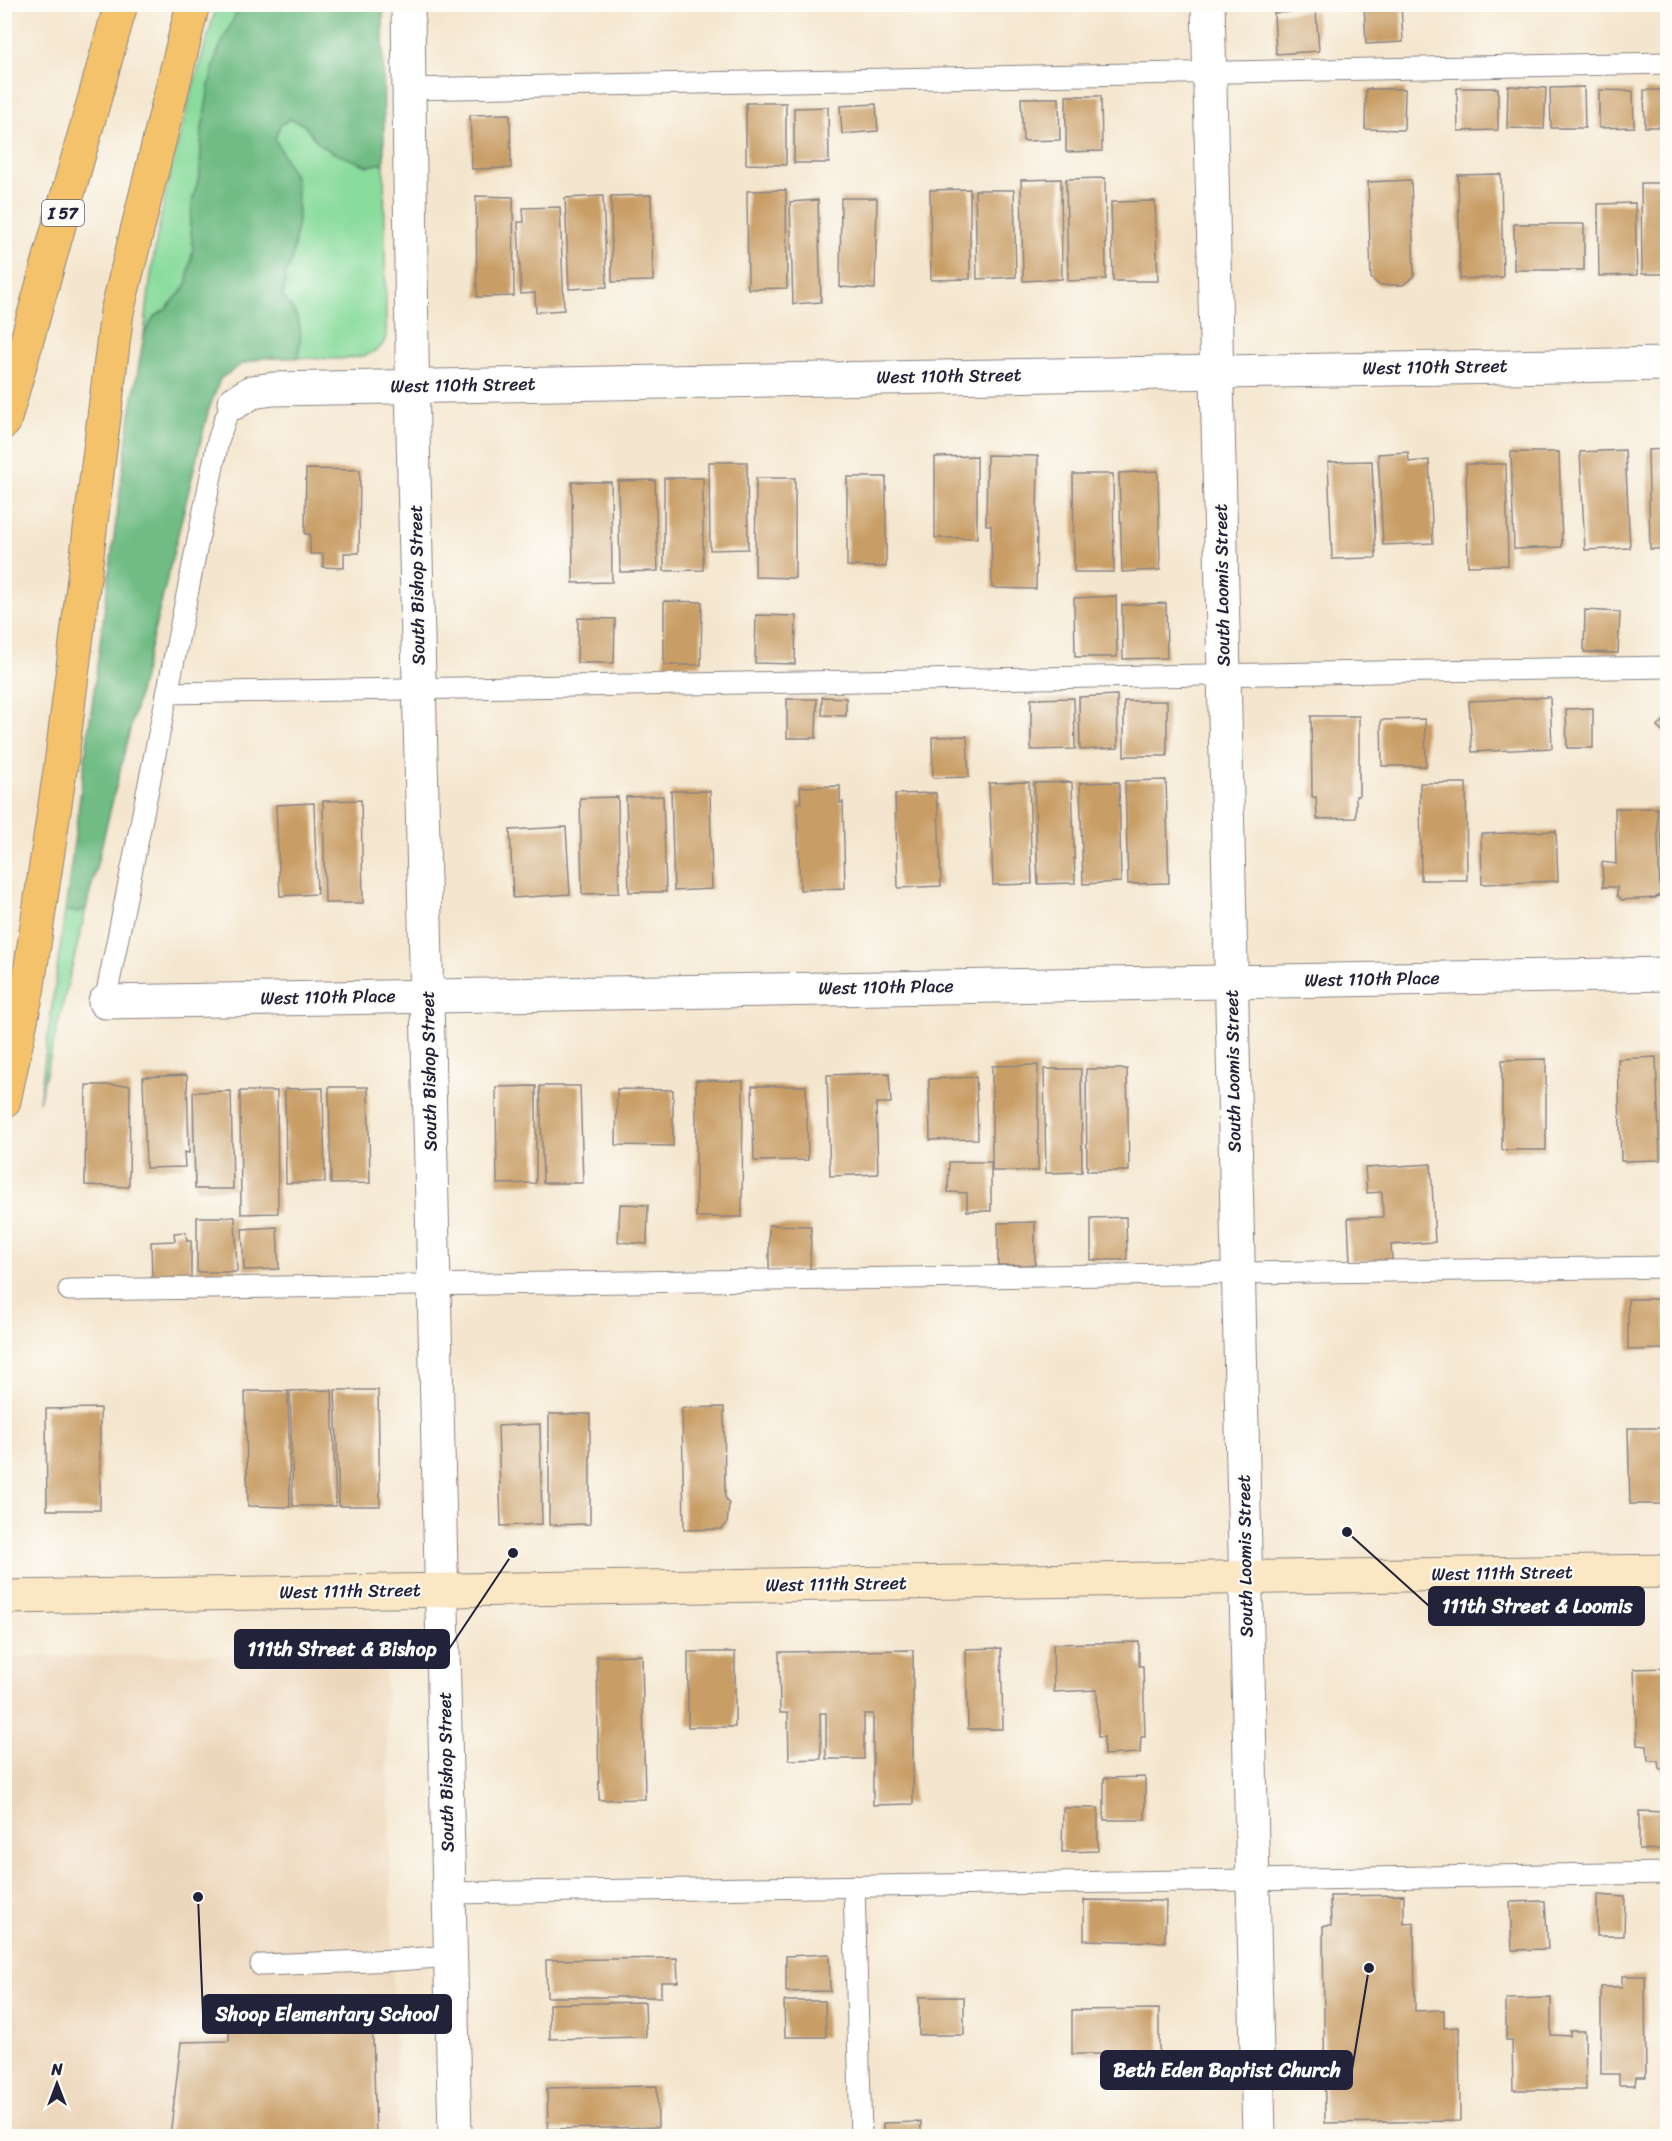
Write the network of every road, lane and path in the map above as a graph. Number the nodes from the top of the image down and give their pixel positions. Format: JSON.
{"nodes":[{"id":1,"x":121,"y":4,"type":"edge"},
{"id":2,"x":193,"y":4,"type":"edge"},
{"id":3,"x":408,"y":4,"type":"edge"},
{"id":4,"x":1208,"y":4,"type":"edge"},
{"id":5,"x":1668,"y":63,"type":"edge"},
{"id":6,"x":1210,"y":72,"type":"junction"},
{"id":7,"x":409,"y":89,"type":"junction"},
{"id":8,"x":1668,"y":364,"type":"edge"},
{"id":9,"x":1217,"y":371,"type":"junction"},
{"id":10,"x":412,"y":387,"type":"junction"},
{"id":11,"x":234,"y":403,"type":"joint"},
{"id":12,"x":4,"y":422,"type":"edge"},
{"id":13,"x":1668,"y":667,"type":"edge"},
{"id":14,"x":1224,"y":675,"type":"junction"},
{"id":15,"x":420,"y":689,"type":"junction"},
{"id":16,"x":169,"y":693,"type":"junction"},
{"id":17,"x":1668,"y":974,"type":"edge"},
{"id":18,"x":1231,"y":982,"type":"junction"},
{"id":19,"x":427,"y":995,"type":"junction"},
{"id":20,"x":105,"y":1002,"type":"joint"},
{"id":21,"x":4,"y":1101,"type":"edge"},
{"id":22,"x":1668,"y":1267,"type":"edge"},
{"id":23,"x":1238,"y":1273,"type":"junction"},
{"id":24,"x":434,"y":1285,"type":"junction"},
{"id":25,"x":69,"y":1290,"type":"dead end"},
{"id":26,"x":1668,"y":1571,"type":"edge"},
{"id":27,"x":1246,"y":1577,"type":"junction"},
{"id":28,"x":442,"y":1590,"type":"junction"},
{"id":29,"x":4,"y":1597,"type":"edge"},
{"id":30,"x":1668,"y":1874,"type":"edge"},
{"id":31,"x":1252,"y":1880,"type":"junction"},
{"id":32,"x":854,"y":1886,"type":"junction"},
{"id":33,"x":449,"y":1893,"type":"junction"},
{"id":34,"x":451,"y":1956,"type":"junction"},
{"id":35,"x":261,"y":1965,"type":"dead end"},
{"id":36,"x":455,"y":2136,"type":"edge"},
{"id":37,"x":861,"y":2136,"type":"edge"},
{"id":38,"x":1259,"y":2136,"type":"edge"}],
"edges":[{"from":1,"to":12,"type":"highway","number":"I 57"},
{"from":2,"to":21,"type":"highway"},
{"from":3,"to":7,"type":"street","name":"South Bishop Street"},
{"from":4,"to":6,"type":"street","name":"South Loomis Street"},
{"from":5,"to":6,"type":"lane"},
{"from":6,"to":7,"type":"lane"},
{"from":6,"to":9,"type":"street","name":"South Loomis Street"},
{"from":7,"to":10,"type":"street","name":"South Bishop Street"},
{"from":8,"to":9,"type":"street","name":"West 110th Street"},
{"from":9,"to":10,"type":"street","name":"West 110th Street"},
{"from":9,"to":14,"type":"street","name":"South Loomis Street"},
{"from":10,"to":11,"type":"street","name":"West 110th Street"},
{"from":10,"to":15,"type":"street","name":"South Bishop Street"},
{"from":11,"to":16,"type":"lane"},
{"from":13,"to":14,"type":"lane"},
{"from":14,"to":15,"type":"lane"},
{"from":14,"to":18,"type":"street","name":"South Loomis Street"},
{"from":15,"to":16,"type":"lane"},
{"from":15,"to":19,"type":"street","name":"South Bishop Street"},
{"from":16,"to":20,"type":"lane"},
{"from":17,"to":18,"type":"street","name":"West 110th Place"},
{"from":18,"to":19,"type":"street","name":"West 110th Place"},
{"from":18,"to":23,"type":"street","name":"South Loomis Street"},
{"from":19,"to":20,"type":"street","name":"West 110th Place"},
{"from":19,"to":24,"type":"street","name":"South Bishop Street"},
{"from":22,"to":23,"type":"lane"},
{"from":23,"to":24,"type":"lane"},
{"from":23,"to":27,"type":"street","name":"South Loomis Street"},
{"from":24,"to":25,"type":"lane"},
{"from":24,"to":28,"type":"street","name":"South Bishop Street"},
{"from":26,"to":27,"type":"main road","name":"West 111th Street"},
{"from":27,"to":28,"type":"main road","name":"West 111th Street"},
{"from":27,"to":31,"type":"street","name":"South Loomis Street"},
{"from":28,"to":29,"type":"main road","name":"West 111th Street"},
{"from":28,"to":33,"type":"street","name":"South Bishop Street"},
{"from":30,"to":31,"type":"lane"},
{"from":31,"to":32,"type":"lane"},
{"from":31,"to":38,"type":"street","name":"South Loomis Street"},
{"from":32,"to":33,"type":"lane"},
{"from":32,"to":37,"type":"lane"},
{"from":33,"to":34,"type":"street","name":"South Bishop Street"},
{"from":34,"to":35,"type":"lane"},
{"from":34,"to":36,"type":"street","name":"South Bishop Street"}]}
